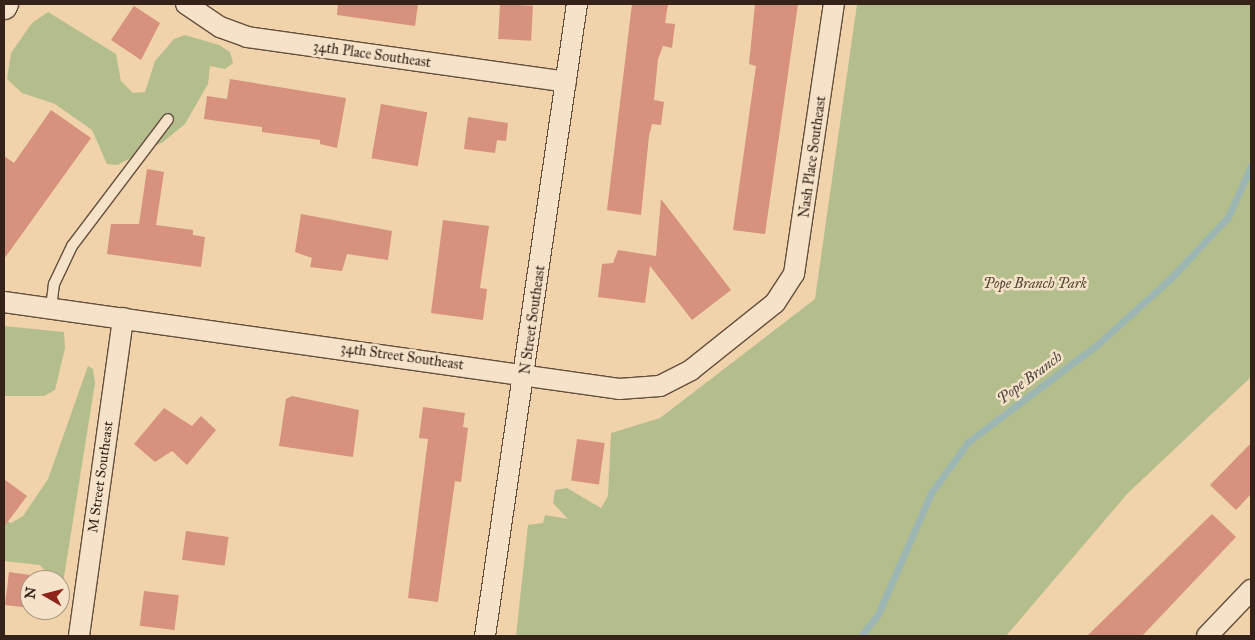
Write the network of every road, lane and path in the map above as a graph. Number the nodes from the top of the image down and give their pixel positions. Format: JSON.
{"nodes":[{"id":1,"x":186,"y":4,"type":"edge"},
{"id":2,"x":577,"y":4,"type":"edge"},
{"id":3,"x":834,"y":4,"type":"edge"},
{"id":4,"x":566,"y":82,"type":"junction"},
{"id":5,"x":168,"y":119,"type":"dead end"},
{"id":6,"x":4,"y":302,"type":"edge"},
{"id":7,"x":774,"y":303,"type":"joint"},
{"id":8,"x":52,"y":308,"type":"junction"},
{"id":9,"x":123,"y":318,"type":"junction"},
{"id":10,"x":525,"y":374,"type":"junction"},
{"id":11,"x":1251,"y":590,"type":"edge"},
{"id":12,"x":79,"y":636,"type":"edge"},
{"id":13,"x":485,"y":636,"type":"edge"},
{"id":14,"x":1207,"y":636,"type":"edge"}],
"edges":[{"from":1,"to":4,"type":"street","name":"34th Place Southeast"},
{"from":2,"to":4,"type":"street","name":"N Street Southeast"},
{"from":3,"to":7,"type":"street","name":"Nash Place Southeast"},
{"from":4,"to":10,"type":"street","name":"N Street Southeast"},
{"from":5,"to":8,"type":"lane"},
{"from":6,"to":8,"type":"street","name":"34th Street Southeast"},
{"from":7,"to":10,"type":"street","name":"34th Street Southeast"},
{"from":8,"to":9,"type":"street","name":"34th Street Southeast"},
{"from":9,"to":10,"type":"street","name":"34th Street Southeast"},
{"from":9,"to":12,"type":"street","name":"M Street Southeast"},
{"from":10,"to":13,"type":"street","name":"N Street Southeast"},
{"from":11,"to":14,"type":"street"}]}
